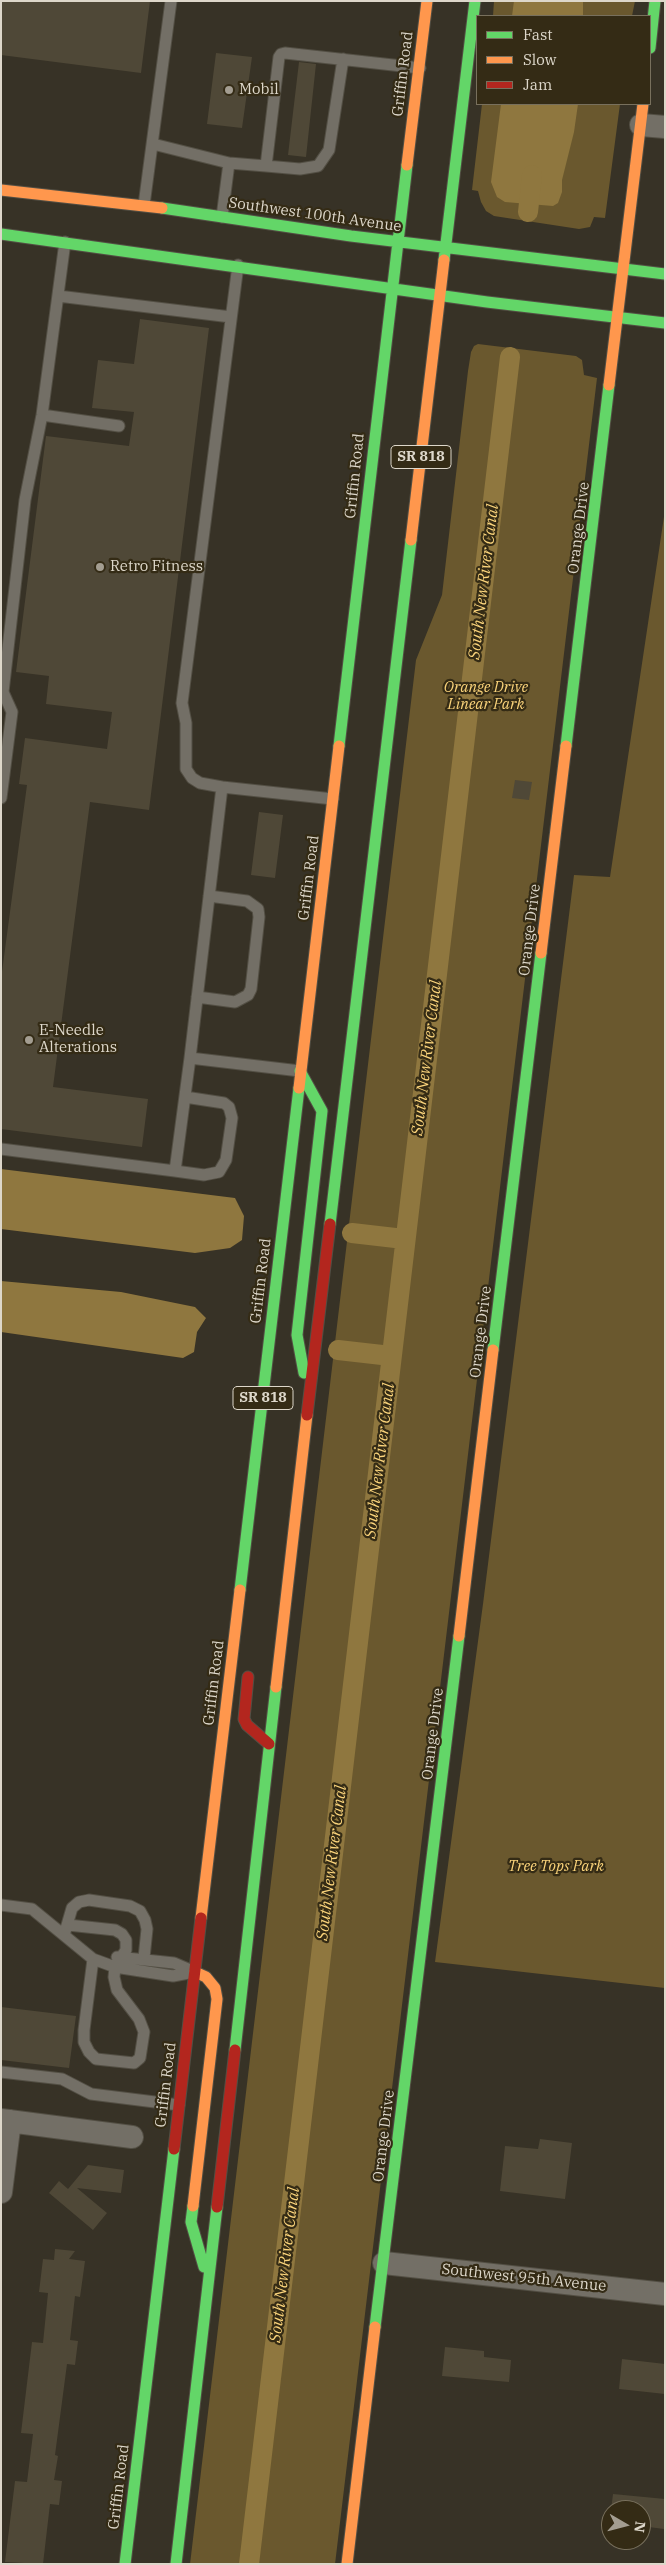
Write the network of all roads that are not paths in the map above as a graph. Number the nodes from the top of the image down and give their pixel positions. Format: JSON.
{"nodes":[{"id":1,"x":171,"y":1,"type":"edge"},
{"id":2,"x":427,"y":1,"type":"edge"},
{"id":3,"x":475,"y":1,"type":"edge"},
{"id":4,"x":655,"y":1,"type":"edge"},
{"id":5,"x":651,"y":39,"type":"edge"},
{"id":6,"x":343,"y":59,"type":"junction"},
{"id":7,"x":420,"y":68,"type":"junction"},
{"id":8,"x":642,"y":114,"type":"edge"},
{"id":9,"x":665,"y":127,"type":"edge"},
{"id":10,"x":153,"y":144,"type":"junction"},
{"id":11,"x":230,"y":163,"type":"junction"},
{"id":12,"x":266,"y":166,"type":"junction"},
{"id":13,"x":1,"y":190,"type":"edge"},
{"id":14,"x":144,"y":205,"type":"junction"},
{"id":15,"x":222,"y":217,"type":"junction"},
{"id":16,"x":1,"y":234,"type":"edge"},
{"id":17,"x":65,"y":242,"type":"junction"},
{"id":18,"x":397,"y":242,"type":"junction"},
{"id":19,"x":446,"y":249,"type":"junction"},
{"id":20,"x":238,"y":265,"type":"junction"},
{"id":21,"x":625,"y":270,"type":"junction"},
{"id":22,"x":665,"y":274,"type":"edge"},
{"id":23,"x":392,"y":287,"type":"junction"},
{"id":24,"x":441,"y":295,"type":"junction"},
{"id":25,"x":58,"y":296,"type":"junction"},
{"id":26,"x":231,"y":317,"type":"junction"},
{"id":27,"x":619,"y":318,"type":"junction"},
{"id":28,"x":665,"y":323,"type":"edge"},
{"id":29,"x":42,"y":415,"type":"junction"},
{"id":30,"x":119,"y":426,"type":"dead end"},
{"id":31,"x":222,"y":787,"type":"junction"},
{"id":32,"x":1,"y":798,"type":"edge"},
{"id":33,"x":333,"y":799,"type":"junction"},
{"id":34,"x":209,"y":896,"type":"junction"},
{"id":35,"x":197,"y":997,"type":"junction"},
{"id":36,"x":190,"y":1058,"type":"junction"},
{"id":37,"x":300,"y":1072,"type":"junction"},
{"id":38,"x":186,"y":1097,"type":"junction"},
{"id":39,"x":1,"y":1149,"type":"edge"},
{"id":40,"x":175,"y":1171,"type":"junction"},
{"id":41,"x":309,"y":1402,"type":"junction"},
{"id":42,"x":257,"y":1450,"type":"junction"},
{"id":43,"x":262,"y":1507,"type":"dead end"},
{"id":44,"x":249,"y":1661,"type":"dead end"},
{"id":45,"x":269,"y":1744,"type":"junction"},
{"id":46,"x":1,"y":1905,"type":"edge"},
{"id":47,"x":66,"y":1930,"type":"junction"},
{"id":48,"x":122,"y":1956,"type":"junction"},
{"id":49,"x":144,"y":1958,"type":"junction"},
{"id":50,"x":93,"y":1959,"type":"junction"},
{"id":51,"x":115,"y":1967,"type":"junction"},
{"id":52,"x":195,"y":1972,"type":"junction"},
{"id":53,"x":1,"y":2072,"type":"edge"},
{"id":54,"x":179,"y":2105,"type":"junction"},
{"id":55,"x":6,"y":2120,"type":"edge"},
{"id":56,"x":132,"y":2137,"type":"dead end"},
{"id":57,"x":1,"y":2192,"type":"edge"},
{"id":58,"x":384,"y":2263,"type":"junction"},
{"id":59,"x":207,"y":2281,"type":"junction"},
{"id":60,"x":665,"y":2294,"type":"edge"},
{"id":61,"x":125,"y":2564,"type":"edge"},
{"id":62,"x":176,"y":2564,"type":"edge"},
{"id":63,"x":347,"y":2564,"type":"edge"}],
"edges":[{"from":1,"to":10,"type":"lane"},
{"from":2,"to":7,"type":"main road","name":"Griffin Road","number":"SR 818"},
{"from":3,"to":19,"type":"main road","number":"SR 818"},
{"from":4,"to":5,"type":"main road"},
{"from":6,"to":7,"type":"lane"},
{"from":6,"to":12,"type":"lane"},
{"from":6,"to":12,"type":"lane"},
{"from":7,"to":18,"type":"main road","name":"Griffin Road","number":"SR 818"},
{"from":8,"to":9,"type":"street"},
{"from":8,"to":21,"type":"main road","name":"Orange Drive"},
{"from":10,"to":11,"type":"lane"},
{"from":10,"to":14,"type":"lane"},
{"from":11,"to":12,"type":"lane"},
{"from":11,"to":15,"type":"lane"},
{"from":13,"to":14,"type":"main road","name":"Southwest 100th Avenue"},
{"from":14,"to":15,"type":"main road","name":"Southwest 100th Avenue"},
{"from":15,"to":18,"type":"main road","name":"Southwest 100th Avenue"},
{"from":16,"to":17,"type":"main road"},
{"from":17,"to":20,"type":"main road"},
{"from":17,"to":25,"type":"lane"},
{"from":18,"to":19,"type":"main road","name":"Southwest 100th Avenue"},
{"from":18,"to":23,"type":"main road","name":"Griffin Road","number":"SR 818"},
{"from":19,"to":21,"type":"main road","name":"Southwest 100th Avenue"},
{"from":19,"to":24,"type":"main road","number":"SR 818"},
{"from":20,"to":23,"type":"main road"},
{"from":20,"to":26,"type":"lane"},
{"from":21,"to":22,"type":"main road","name":"Southwest 100th Avenue"},
{"from":21,"to":27,"type":"main road","name":"Orange Drive"},
{"from":23,"to":24,"type":"main road"},
{"from":23,"to":33,"type":"main road","name":"Griffin Road","number":"SR 818"},
{"from":24,"to":27,"type":"main road"},
{"from":24,"to":41,"type":"main road","number":"SR 818"},
{"from":25,"to":26,"type":"lane"},
{"from":25,"to":29,"type":"lane"},
{"from":26,"to":31,"type":"lane"},
{"from":27,"to":28,"type":"main road"},
{"from":27,"to":58,"type":"main road","name":"Orange Drive"},
{"from":29,"to":30,"type":"lane"},
{"from":29,"to":32,"type":"lane"},
{"from":31,"to":33,"type":"lane"},
{"from":31,"to":34,"type":"lane"},
{"from":33,"to":37,"type":"main road","name":"Griffin Road","number":"SR 818"},
{"from":34,"to":35,"type":"lane"},
{"from":34,"to":35,"type":"lane"},
{"from":35,"to":36,"type":"lane"},
{"from":36,"to":37,"type":"lane"},
{"from":36,"to":38,"type":"lane"},
{"from":37,"to":41,"type":"main road"},
{"from":37,"to":42,"type":"main road","name":"Griffin Road","number":"SR 818"},
{"from":38,"to":40,"type":"lane"},
{"from":38,"to":40,"type":"lane"},
{"from":39,"to":40,"type":"lane"},
{"from":41,"to":45,"type":"main road","number":"SR 818"},
{"from":42,"to":43,"type":"main road"},
{"from":42,"to":52,"type":"main road","name":"Griffin Road","number":"SR 818"},
{"from":44,"to":45,"type":"main road"},
{"from":45,"to":59,"type":"main road","number":"SR 818"},
{"from":46,"to":47,"type":"lane"},
{"from":47,"to":48,"type":"lane"},
{"from":47,"to":49,"type":"lane"},
{"from":47,"to":50,"type":"lane"},
{"from":48,"to":49,"type":"lane"},
{"from":48,"to":50,"type":"lane"},
{"from":48,"to":51,"type":"lane"},
{"from":49,"to":52,"type":"lane"},
{"from":50,"to":51,"type":"lane"},
{"from":50,"to":51,"type":"lane"},
{"from":51,"to":52,"type":"lane"},
{"from":52,"to":54,"type":"main road","name":"Griffin Road","number":"SR 818"},
{"from":52,"to":59,"type":"main road"},
{"from":53,"to":54,"type":"lane"},
{"from":54,"to":61,"type":"main road","name":"Griffin Road","number":"SR 818"},
{"from":55,"to":56,"type":"street"},
{"from":55,"to":57,"type":"street"},
{"from":58,"to":60,"type":"street","name":"Southwest 95th Avenue"},
{"from":58,"to":63,"type":"main road","name":"Orange Drive"},
{"from":59,"to":62,"type":"main road","number":"SR 818"}]}
